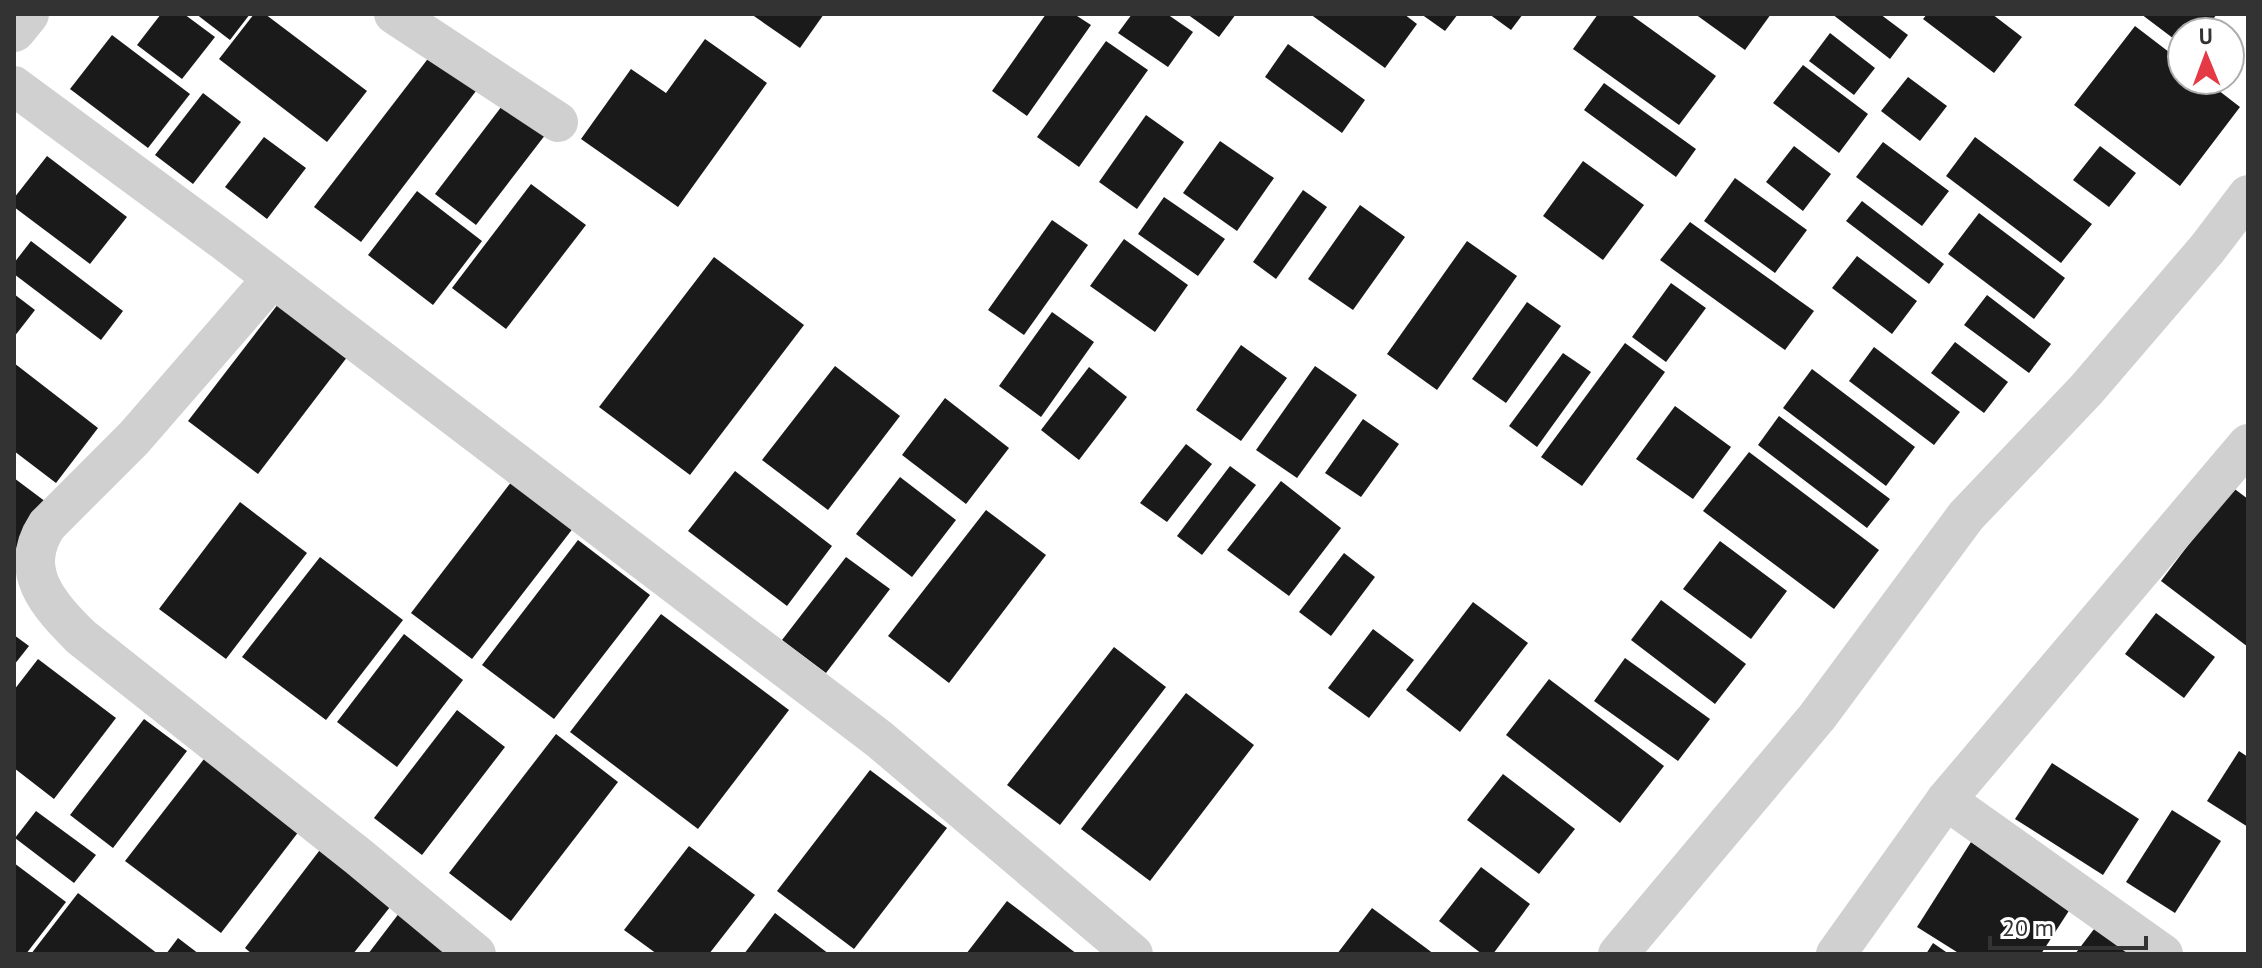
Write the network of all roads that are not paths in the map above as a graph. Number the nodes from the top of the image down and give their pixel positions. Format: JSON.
{"nodes":[{"id":1,"x":27,"y":14,"type":"edge"},
{"id":2,"x":394,"y":14,"type":"edge"},
{"id":3,"x":14,"y":30,"type":"edge"},
{"id":4,"x":14,"y":86,"type":"edge"},
{"id":5,"x":558,"y":122,"type":"dead end"},
{"id":6,"x":2248,"y":195,"type":"edge"},
{"id":7,"x":272,"y":279,"type":"junction"},
{"id":8,"x":2248,"y":444,"type":"edge"},
{"id":9,"x":1946,"y":800,"type":"junction"},
{"id":10,"x":476,"y":954,"type":"edge"},
{"id":11,"x":1133,"y":954,"type":"edge"},
{"id":12,"x":1618,"y":954,"type":"edge"},
{"id":13,"x":1836,"y":954,"type":"edge"},
{"id":14,"x":2163,"y":954,"type":"edge"}],
"edges":[{"from":1,"to":3,"type":"street"},
{"from":2,"to":5,"type":"street"},
{"from":4,"to":7,"type":"street"},
{"from":6,"to":12,"type":"street"},
{"from":7,"to":10,"type":"street"},
{"from":7,"to":11,"type":"street"},
{"from":8,"to":9,"type":"street"},
{"from":9,"to":13,"type":"street"},
{"from":9,"to":14,"type":"street"}]}
